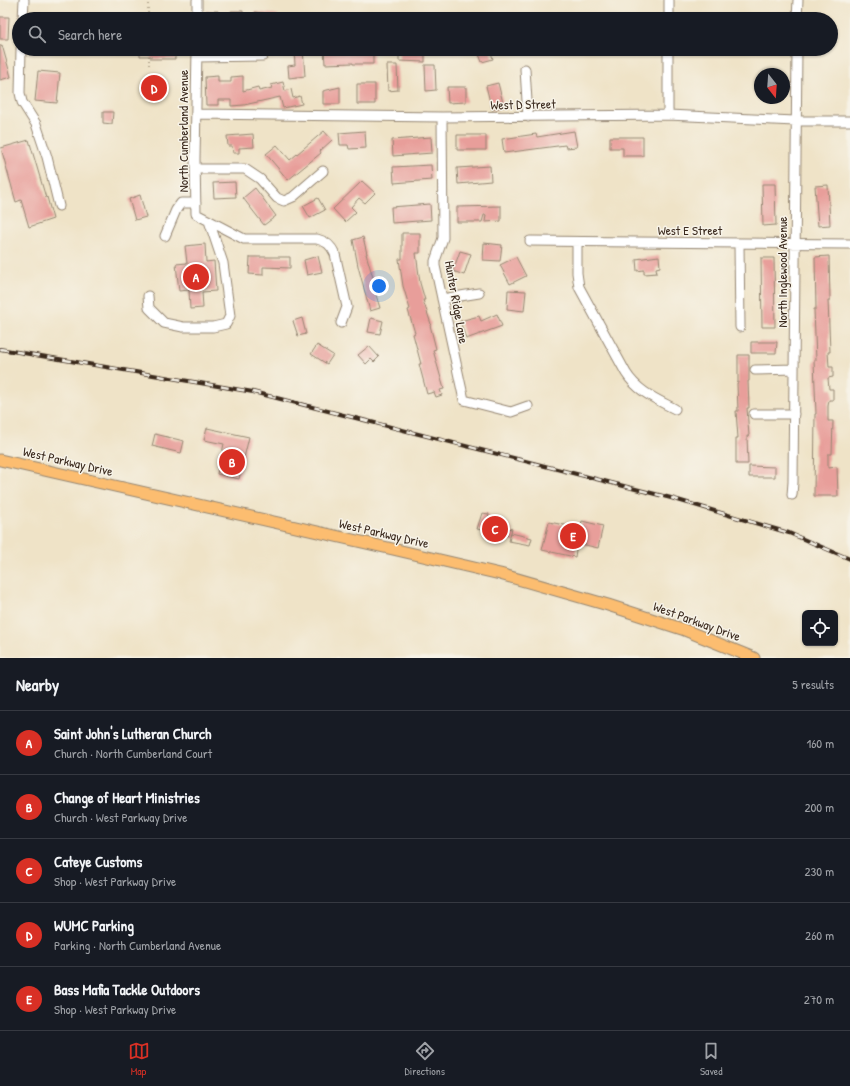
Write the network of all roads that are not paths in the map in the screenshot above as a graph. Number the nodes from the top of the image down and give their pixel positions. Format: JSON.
{"nodes":[{"id":1,"x":24,"y":0,"type":"edge"},
{"id":2,"x":197,"y":0,"type":"edge"},
{"id":3,"x":669,"y":0,"type":"edge"},
{"id":4,"x":798,"y":0,"type":"edge"},
{"id":5,"x":23,"y":12,"type":"edge"},
{"id":6,"x":197,"y":12,"type":"edge"},
{"id":7,"x":669,"y":12,"type":"edge"},
{"id":8,"x":797,"y":12,"type":"edge"},
{"id":9,"x":21,"y":56,"type":"edge"},
{"id":10,"x":197,"y":56,"type":"edge"},
{"id":11,"x":668,"y":56,"type":"edge"},
{"id":12,"x":797,"y":56,"type":"edge"},
{"id":13,"x":525,"y":68,"type":"dead end"},
{"id":14,"x":197,"y":114,"type":"junction"},
{"id":15,"x":668,"y":115,"type":"junction"},
{"id":16,"x":528,"y":116,"type":"junction"},
{"id":17,"x":442,"y":117,"type":"junction"},
{"id":18,"x":795,"y":121,"type":"junction"},
{"id":19,"x":850,"y":121,"type":"edge"},
{"id":20,"x":196,"y":169,"type":"junction"},
{"id":21,"x":323,"y":171,"type":"dead end"},
{"id":22,"x":196,"y":203,"type":"junction"},
{"id":23,"x":59,"y":206,"type":"dead end"},
{"id":24,"x":209,"y":221,"type":"junction"},
{"id":25,"x":165,"y":236,"type":"dead end"},
{"id":26,"x":530,"y":241,"type":"dead end"},
{"id":27,"x":577,"y":242,"type":"junction"},
{"id":28,"x":739,"y":244,"type":"junction"},
{"id":29,"x":796,"y":244,"type":"junction"},
{"id":30,"x":850,"y":244,"type":"edge"},
{"id":31,"x":479,"y":292,"type":"dead end"},
{"id":32,"x":148,"y":296,"type":"dead end"},
{"id":33,"x":442,"y":299,"type":"junction"},
{"id":34,"x":341,"y":323,"type":"dead end"},
{"id":35,"x":740,"y":327,"type":"dead end"},
{"id":36,"x":794,"y":369,"type":"junction"},
{"id":37,"x":755,"y":370,"type":"dead end"},
{"id":38,"x":528,"y":406,"type":"dead end"},
{"id":39,"x":675,"y":409,"type":"dead end"},
{"id":40,"x":754,"y":414,"type":"dead end"},
{"id":41,"x":794,"y":414,"type":"junction"},
{"id":42,"x":0,"y":460,"type":"edge"},
{"id":43,"x":792,"y":495,"type":"dead end"},
{"id":44,"x":754,"y":658,"type":"edge"}],
"edges":[{"from":1,"to":5,"type":"street"},
{"from":2,"to":6,"type":"street"},
{"from":3,"to":7,"type":"street"},
{"from":4,"to":8,"type":"street"},
{"from":9,"to":23,"type":"street"},
{"from":10,"to":14,"type":"street","name":"North Cumberland Avenue"},
{"from":11,"to":15,"type":"street"},
{"from":12,"to":18,"type":"street","name":"North Inglewood Avenue"},
{"from":13,"to":16,"type":"street"},
{"from":14,"to":17,"type":"street","name":"West D Street"},
{"from":14,"to":20,"type":"street","name":"North Cumberland Avenue"},
{"from":15,"to":16,"type":"street","name":"West D Street"},
{"from":15,"to":18,"type":"street","name":"West D Street"},
{"from":16,"to":17,"type":"street","name":"West D Street"},
{"from":17,"to":33,"type":"street","name":"Hunter Ridge Lane"},
{"from":18,"to":19,"type":"street","name":"West D Street"},
{"from":18,"to":29,"type":"street","name":"North Inglewood Avenue"},
{"from":20,"to":21,"type":"street"},
{"from":20,"to":22,"type":"street","name":"North Cumberland Avenue"},
{"from":22,"to":24,"type":"street","name":"North Cumberland Avenue"},
{"from":22,"to":25,"type":"street"},
{"from":24,"to":32,"type":"street"},
{"from":24,"to":34,"type":"street"},
{"from":26,"to":27,"type":"street","name":"West E Street"},
{"from":27,"to":28,"type":"street","name":"West E Street"},
{"from":27,"to":39,"type":"street"},
{"from":28,"to":29,"type":"street","name":"West E Street"},
{"from":28,"to":35,"type":"street"},
{"from":29,"to":30,"type":"street","name":"West E Street"},
{"from":29,"to":36,"type":"street","name":"North Inglewood Avenue"},
{"from":31,"to":33,"type":"street"},
{"from":33,"to":38,"type":"street","name":"Hunter Ridge Lane"},
{"from":36,"to":37,"type":"street"},
{"from":36,"to":41,"type":"street","name":"North Inglewood Avenue"},
{"from":40,"to":41,"type":"street"},
{"from":41,"to":43,"type":"street","name":"North Inglewood Avenue"},
{"from":42,"to":44,"type":"main road","name":"West Parkway Drive"}]}
